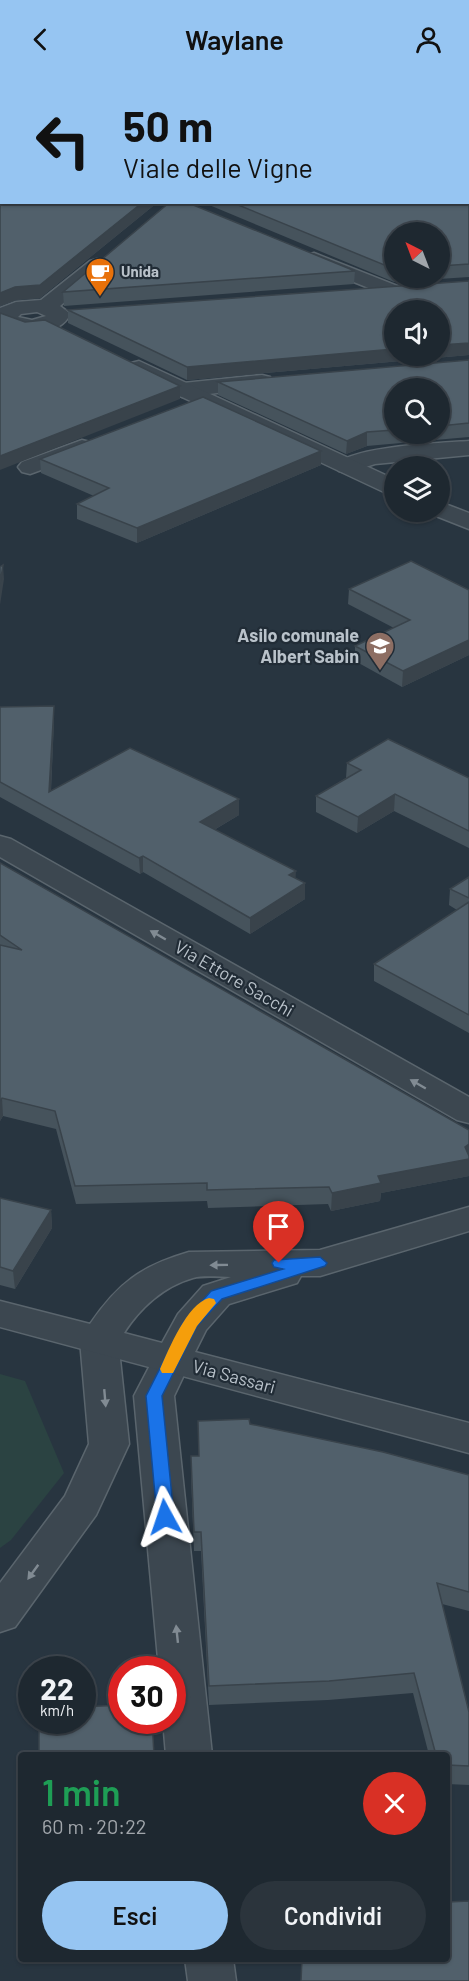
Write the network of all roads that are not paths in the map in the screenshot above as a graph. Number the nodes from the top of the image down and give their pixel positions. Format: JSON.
{"nodes":[{"id":1,"x":116,"y":250,"type":"edge"},
{"id":2,"x":296,"y":251,"type":"edge"},
{"id":3,"x":415,"y":289,"type":"edge"},
{"id":4,"x":393,"y":291,"type":"junction"},
{"id":5,"x":346,"y":294,"type":"edge"},
{"id":6,"x":7,"y":318,"type":"edge"},
{"id":7,"x":0,"y":343,"type":"edge"},
{"id":8,"x":124,"y":360,"type":"edge"},
{"id":9,"x":278,"y":381,"type":"edge"},
{"id":10,"x":183,"y":390,"type":"junction"},
{"id":11,"x":204,"y":400,"type":"junction"},
{"id":12,"x":172,"y":413,"type":"edge"},
{"id":13,"x":106,"y":438,"type":"edge"},
{"id":14,"x":469,"y":448,"type":"edge"},
{"id":15,"x":347,"y":466,"type":"junction"},
{"id":16,"x":30,"y":467,"type":"edge"},
{"id":17,"x":384,"y":483,"type":"edge"},
{"id":18,"x":450,"y":513,"type":"edge"},
{"id":19,"x":469,"y":522,"type":"edge"},
{"id":20,"x":0,"y":845,"type":"edge"},
{"id":21,"x":469,"y":1112,"type":"edge"},
{"id":22,"x":464,"y":1218,"type":"edge"},
{"id":23,"x":320,"y":1263,"type":"junction"},
{"id":24,"x":0,"y":1314,"type":"edge"},
{"id":25,"x":99,"y":1340,"type":"junction"},
{"id":26,"x":172,"y":1360,"type":"junction"},
{"id":27,"x":469,"y":1438,"type":"edge"},
{"id":28,"x":0,"y":1615,"type":"edge"},
{"id":29,"x":189,"y":1752,"type":"edge"},
{"id":30,"x":209,"y":1962,"type":"edge"},
{"id":31,"x":212,"y":1981,"type":"edge"}],
"edges":[{"from":1,"to":6,"type":"street"},
{"from":2,"to":4,"type":"street"},
{"from":3,"to":4,"type":"street"},
{"from":4,"to":5,"type":"street"},
{"from":6,"to":7,"type":"street"},
{"from":8,"to":10,"type":"street"},
{"from":9,"to":10,"type":"street"},
{"from":10,"to":11,"type":"street"},
{"from":11,"to":12,"type":"street"},
{"from":11,"to":15,"type":"street"},
{"from":13,"to":16,"type":"street"},
{"from":14,"to":15,"type":"street"},
{"from":15,"to":17,"type":"street"},
{"from":18,"to":19,"type":"street"},
{"from":21,"to":20,"type":"street","name":"Via Ettore Sacchi","one_way":true},
{"from":22,"to":23,"type":"street"},
{"from":23,"to":25,"type":"street","one_way":true},
{"from":23,"to":26,"type":"street"},
{"from":24,"to":25,"type":"street","name":"Via Sassari"},
{"from":25,"to":26,"type":"street","name":"Via Sassari"},
{"from":25,"to":28,"type":"street","one_way":true},
{"from":26,"to":27,"type":"street","name":"Via Sassari"},
{"from":29,"to":26,"type":"street","one_way":true},
{"from":30,"to":31,"type":"street"}]}
